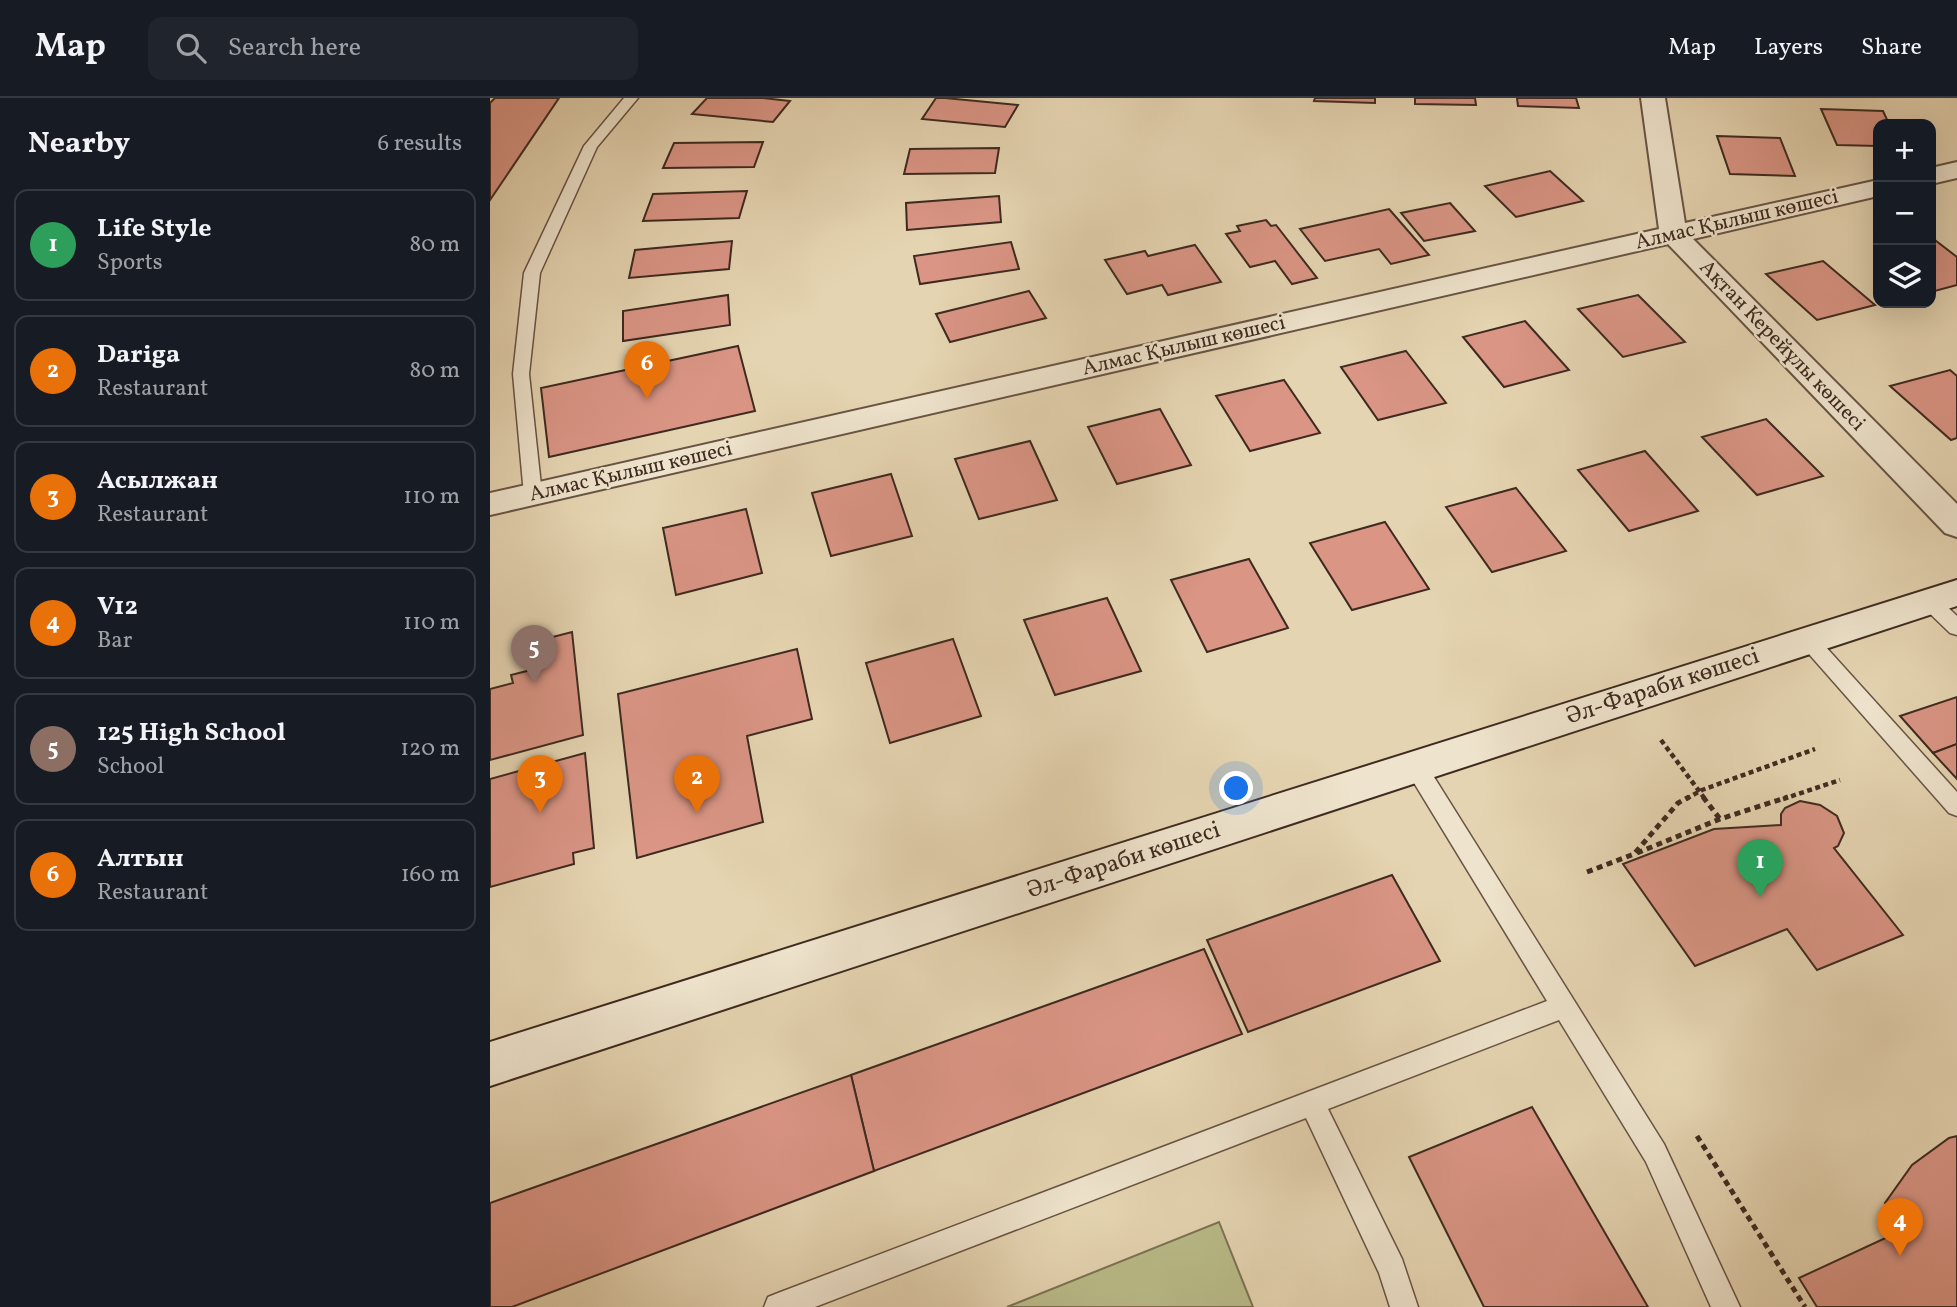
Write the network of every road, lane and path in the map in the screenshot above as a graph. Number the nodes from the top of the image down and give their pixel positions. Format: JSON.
{"nodes":[{"id":1,"x":631,"y":98,"type":"edge"},
{"id":2,"x":1653,"y":98,"type":"edge"},
{"id":3,"x":1957,"y":170,"type":"edge"},
{"id":4,"x":1936,"y":175,"type":"edge"},
{"id":5,"x":1873,"y":189,"type":"edge"},
{"id":6,"x":1673,"y":234,"type":"junction"},
{"id":7,"x":533,"y":495,"type":"junction"},
{"id":8,"x":490,"y":505,"type":"edge"},
{"id":9,"x":1957,"y":525,"type":"edge"},
{"id":10,"x":1948,"y":608,"type":"edge"},
{"id":11,"x":1808,"y":640,"type":"junction"},
{"id":12,"x":1661,"y":740,"type":"dead end"},
{"id":13,"x":1815,"y":750,"type":"dead end"},
{"id":14,"x":1416,"y":767,"type":"junction"},
{"id":15,"x":1840,"y":780,"type":"dead end"},
{"id":16,"x":1700,"y":791,"type":"junction"},
{"id":17,"x":1957,"y":807,"type":"edge"},
{"id":18,"x":1720,"y":819,"type":"junction"},
{"id":19,"x":1634,"y":854,"type":"junction"},
{"id":20,"x":1587,"y":872,"type":"dead end"},
{"id":21,"x":1564,"y":1006,"type":"junction"},
{"id":22,"x":490,"y":1065,"type":"edge"},
{"id":23,"x":1312,"y":1103,"type":"junction"},
{"id":24,"x":1697,"y":1136,"type":"dead end"},
{"id":25,"x":778,"y":1307,"type":"edge"},
{"id":26,"x":1404,"y":1307,"type":"edge"},
{"id":27,"x":1726,"y":1307,"type":"edge"},
{"id":28,"x":1805,"y":1307,"type":"edge"}],
"edges":[{"from":1,"to":7,"type":"lane"},
{"from":2,"to":6,"type":"street"},
{"from":3,"to":4,"type":"street"},
{"from":5,"to":6,"type":"street","name":"Алмас Қылыш көшесі"},
{"from":6,"to":7,"type":"street","name":"Алмас Қылыш көшесі"},
{"from":6,"to":9,"type":"street","name":"Ақтан Керейұлы көшесі"},
{"from":7,"to":8,"type":"street","name":"Алмас Қылыш көшесі"},
{"from":10,"to":11,"type":"street","name":"Әл-Фараби көшесі"},
{"from":11,"to":14,"type":"street","name":"Әл-Фараби көшесі"},
{"from":11,"to":17,"type":"lane"},
{"from":12,"to":16,"type":"path"},
{"from":13,"to":16,"type":"path"},
{"from":14,"to":21,"type":"lane"},
{"from":14,"to":22,"type":"street","name":"Әл-Фараби көшесі"},
{"from":15,"to":18,"type":"path"},
{"from":16,"to":18,"type":"path"},
{"from":16,"to":19,"type":"path"},
{"from":18,"to":19,"type":"path"},
{"from":19,"to":20,"type":"path"},
{"from":21,"to":23,"type":"lane"},
{"from":21,"to":27,"type":"lane"},
{"from":23,"to":25,"type":"lane"},
{"from":23,"to":26,"type":"lane"},
{"from":24,"to":28,"type":"path"}]}
